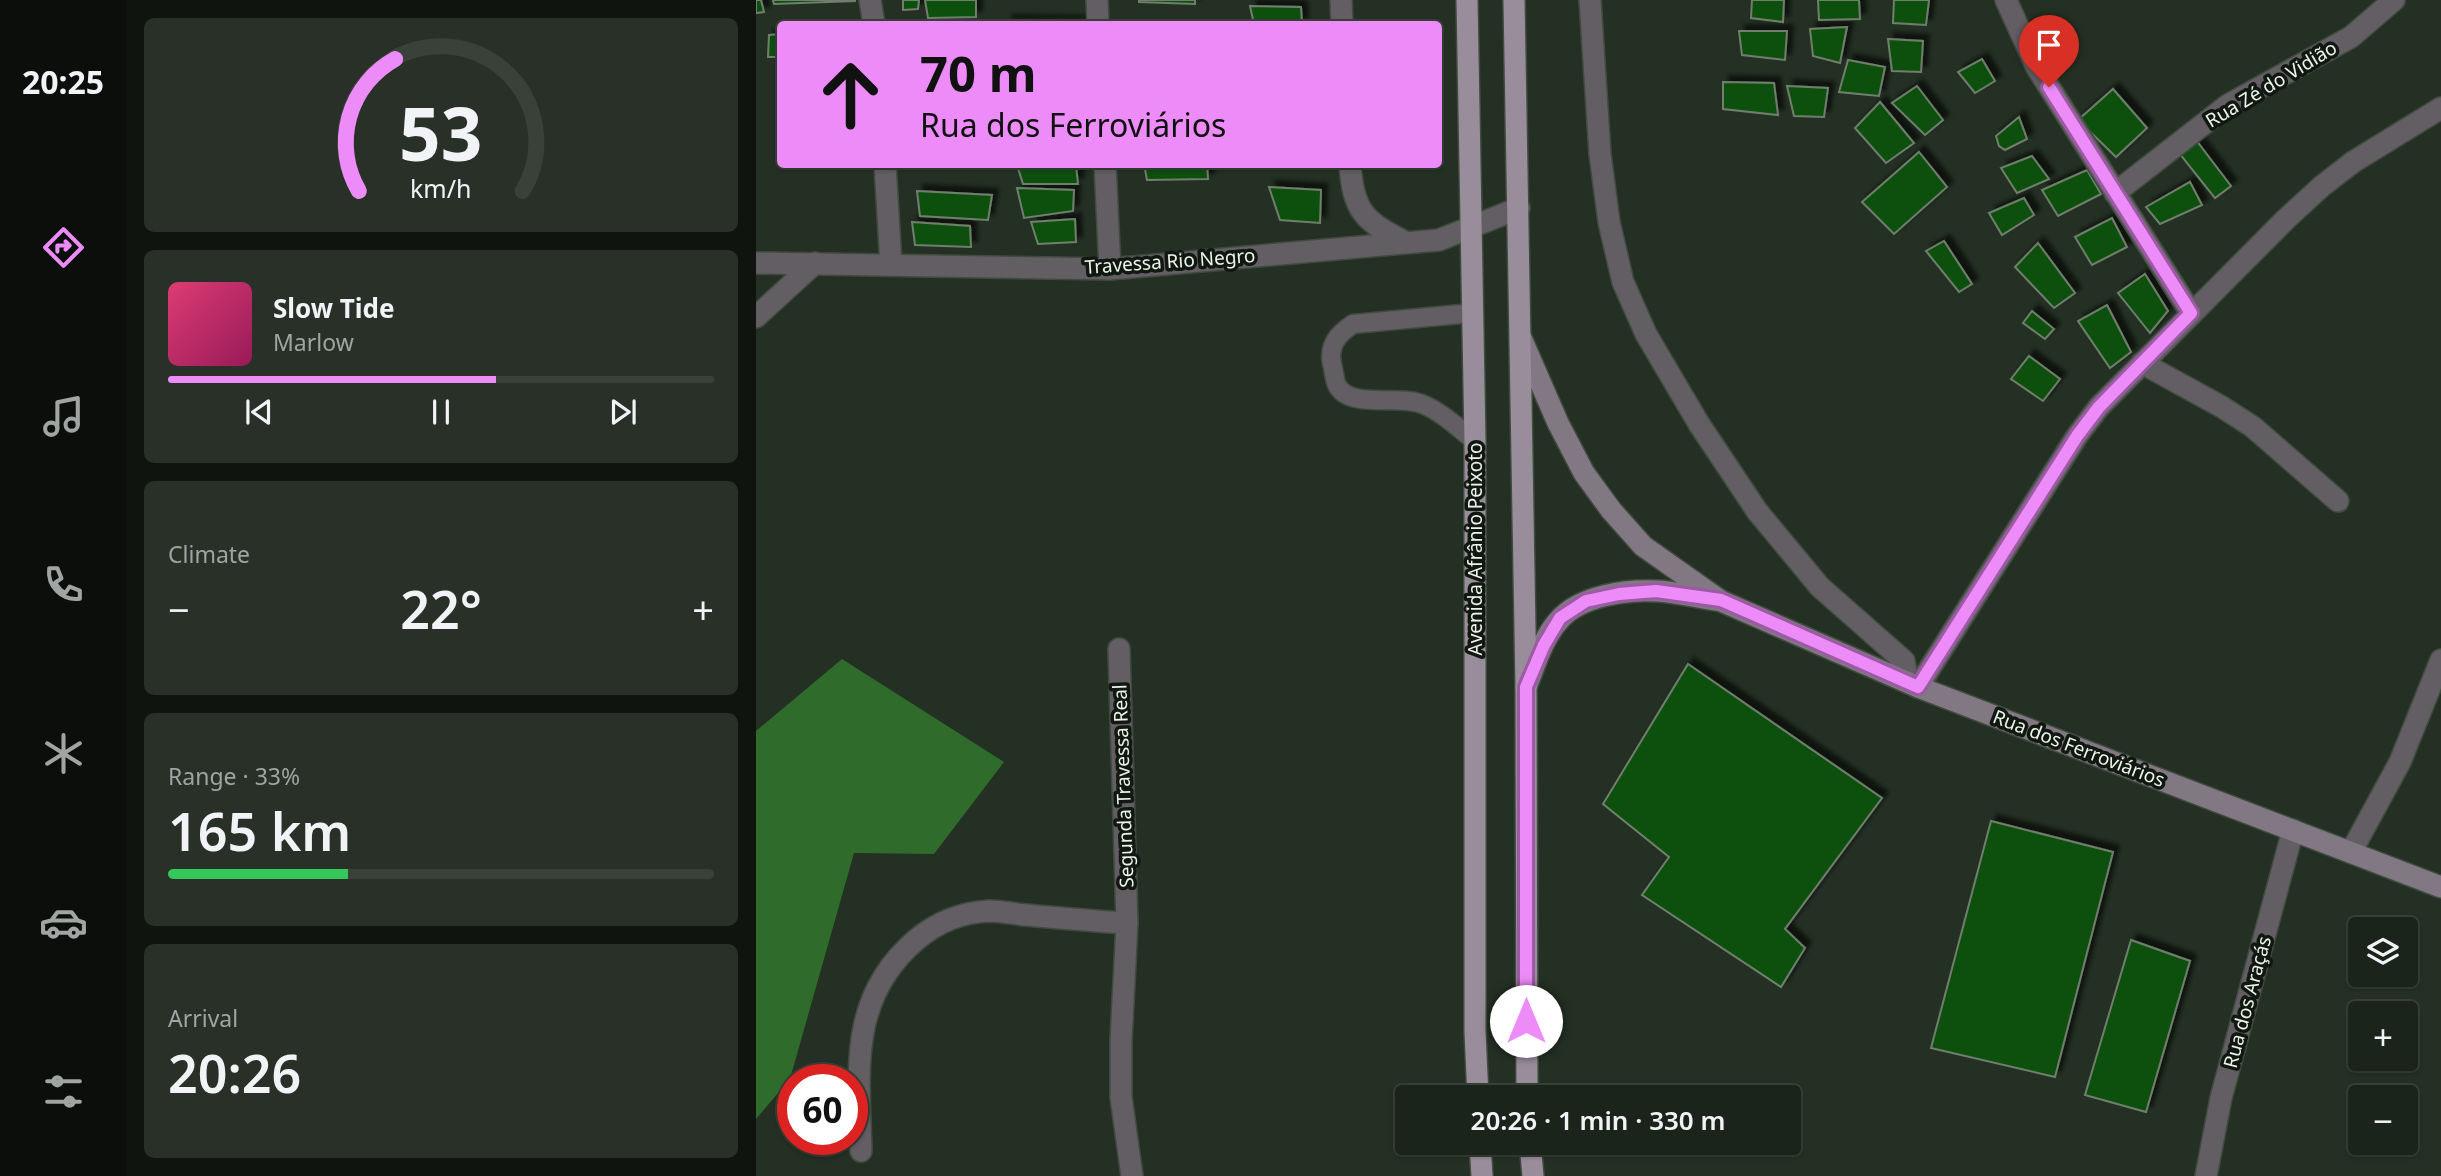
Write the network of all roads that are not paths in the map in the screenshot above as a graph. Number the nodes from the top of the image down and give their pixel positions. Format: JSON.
{"nodes":[{"id":1,"x":870,"y":0,"type":"edge"},
{"id":2,"x":1097,"y":0,"type":"edge"},
{"id":3,"x":1341,"y":0,"type":"edge"},
{"id":4,"x":1467,"y":0,"type":"edge"},
{"id":5,"x":1514,"y":0,"type":"edge"},
{"id":6,"x":1590,"y":0,"type":"edge"},
{"id":7,"x":2006,"y":0,"type":"edge"},
{"id":8,"x":2394,"y":0,"type":"edge"},
{"id":9,"x":874,"y":21,"type":"edge"},
{"id":10,"x":1098,"y":21,"type":"edge"},
{"id":11,"x":1342,"y":21,"type":"edge"},
{"id":12,"x":2441,"y":108,"type":"edge"},
{"id":13,"x":885,"y":168,"type":"edge"},
{"id":14,"x":1105,"y":168,"type":"edge"},
{"id":15,"x":1350,"y":168,"type":"edge"},
{"id":16,"x":2115,"y":193,"type":"junction"},
{"id":17,"x":1519,"y":208,"type":"junction"},
{"id":18,"x":1471,"y":227,"type":"junction"},
{"id":19,"x":1405,"y":242,"type":"junction"},
{"id":20,"x":756,"y":263,"type":"edge"},
{"id":21,"x":815,"y":264,"type":"junction"},
{"id":22,"x":891,"y":265,"type":"junction"},
{"id":23,"x":1110,"y":269,"type":"junction"},
{"id":24,"x":1472,"y":313,"type":"junction"},
{"id":25,"x":2191,"y":313,"type":"junction"},
{"id":26,"x":756,"y":317,"type":"edge"},
{"id":27,"x":1521,"y":338,"type":"junction"},
{"id":28,"x":2142,"y":363,"type":"junction"},
{"id":29,"x":1475,"y":441,"type":"junction"},
{"id":30,"x":2338,"y":501,"type":"dead end"},
{"id":31,"x":1721,"y":600,"type":"junction"},
{"id":32,"x":1119,"y":649,"type":"dead end"},
{"id":33,"x":2441,"y":660,"type":"edge"},
{"id":34,"x":1913,"y":684,"type":"junction"},
{"id":35,"x":1526,"y":687,"type":"junction"},
{"id":36,"x":2293,"y":830,"type":"junction"},
{"id":37,"x":2351,"y":852,"type":"junction"},
{"id":38,"x":2441,"y":887,"type":"edge"},
{"id":39,"x":1127,"y":923,"type":"junction"},
{"id":40,"x":861,"y":1064,"type":"edge"},
{"id":41,"x":1477,"y":1085,"type":"edge"},
{"id":42,"x":1527,"y":1085,"type":"edge"},
{"id":43,"x":1481,"y":1155,"type":"edge"},
{"id":44,"x":1531,"y":1155,"type":"edge"},
{"id":45,"x":1132,"y":1176,"type":"edge"},
{"id":46,"x":1482,"y":1176,"type":"edge"},
{"id":47,"x":1533,"y":1176,"type":"edge"},
{"id":48,"x":2206,"y":1176,"type":"edge"}],
"edges":[{"from":1,"to":9,"type":"street"},
{"from":2,"to":10,"type":"street"},
{"from":3,"to":11,"type":"street"},
{"from":4,"to":18,"type":"main road","name":"Avenida Afrânio Peixoto"},
{"from":5,"to":17,"type":"main road"},
{"from":6,"to":34,"type":"street"},
{"from":7,"to":16,"type":"street"},
{"from":8,"to":16,"type":"street","name":"Rua Zé do Vidião"},
{"from":12,"to":25,"type":"street"},
{"from":13,"to":22,"type":"street"},
{"from":14,"to":23,"type":"street"},
{"from":15,"to":19,"type":"street"},
{"from":16,"to":25,"type":"street"},
{"from":17,"to":18,"type":"street","name":"Travessa Rio Negro"},
{"from":17,"to":27,"type":"main road"},
{"from":18,"to":19,"type":"street","name":"Travessa Rio Negro"},
{"from":18,"to":24,"type":"main road","name":"Avenida Afrânio Peixoto"},
{"from":19,"to":23,"type":"street","name":"Travessa Rio Negro"},
{"from":20,"to":21,"type":"street","name":"Travessa Rio Negro"},
{"from":21,"to":22,"type":"street","name":"Travessa Rio Negro"},
{"from":21,"to":26,"type":"street"},
{"from":22,"to":23,"type":"street","name":"Travessa Rio Negro"},
{"from":24,"to":29,"type":"main road","name":"Avenida Afrânio Peixoto"},
{"from":24,"to":29,"type":"lane"},
{"from":25,"to":28,"type":"street"},
{"from":27,"to":31,"type":"main road","name":"Rua dos Ferroviários"},
{"from":27,"to":35,"type":"main road"},
{"from":28,"to":30,"type":"street"},
{"from":28,"to":34,"type":"street"},
{"from":29,"to":41,"type":"main road","name":"Avenida Afrânio Peixoto"},
{"from":31,"to":34,"type":"main road","name":"Rua dos Ferroviários"},
{"from":31,"to":35,"type":"main road","name":"Rua dos Ferroviários"},
{"from":32,"to":39,"type":"street","name":"Segunda Travessa Real"},
{"from":33,"to":37,"type":"street"},
{"from":34,"to":36,"type":"main road","name":"Rua dos Ferroviários"},
{"from":35,"to":42,"type":"main road"},
{"from":36,"to":37,"type":"main road","name":"Rua dos Ferroviários"},
{"from":36,"to":48,"type":"street","name":"Rua dos Araçás"},
{"from":37,"to":38,"type":"main road","name":"Rua dos Ferroviários"},
{"from":39,"to":40,"type":"street"},
{"from":39,"to":45,"type":"street","name":"Segunda Travessa Real"},
{"from":43,"to":46,"type":"main road"},
{"from":44,"to":47,"type":"main road"}]}
